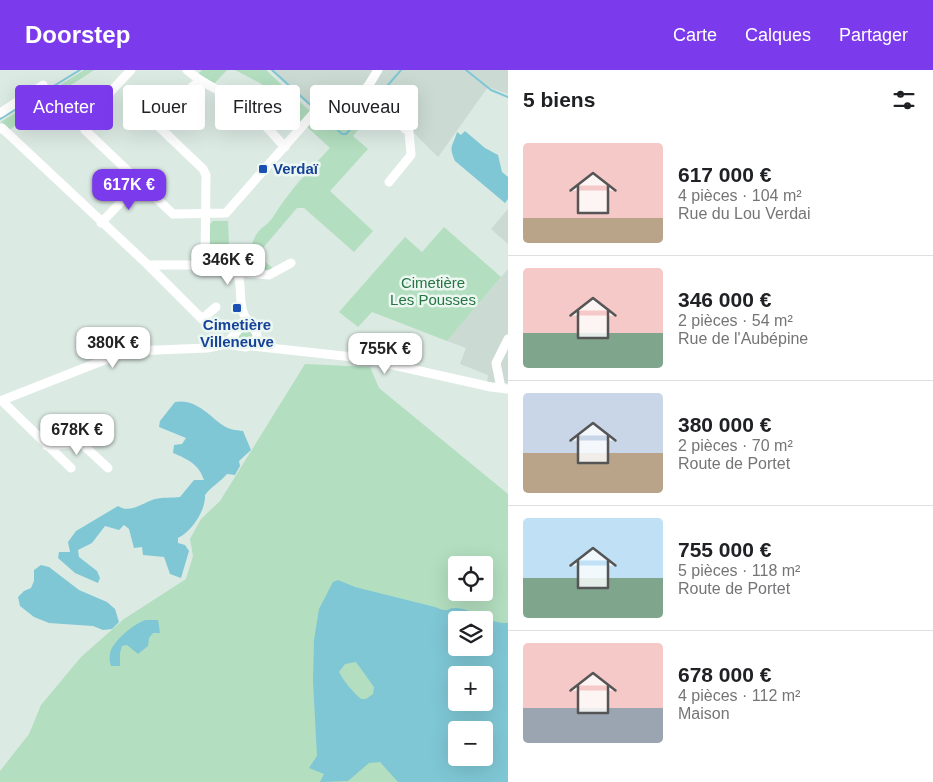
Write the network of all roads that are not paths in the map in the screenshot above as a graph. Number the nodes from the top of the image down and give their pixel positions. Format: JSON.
{"nodes":[{"id":1,"x":131,"y":70,"type":"edge"},
{"id":2,"x":187,"y":70,"type":"edge"},
{"id":3,"x":378,"y":70,"type":"edge"},
{"id":4,"x":199,"y":81,"type":"junction"},
{"id":5,"x":368,"y":85,"type":"edge"},
{"id":6,"x":15,"y":103,"type":"edge"},
{"id":7,"x":0,"y":113,"type":"edge"},
{"id":8,"x":310,"y":117,"type":"edge"},
{"id":9,"x":0,"y":129,"type":"edge"},
{"id":10,"x":407,"y":130,"type":"edge"},
{"id":11,"x":285,"y":146,"type":"junction"},
{"id":12,"x":137,"y":181,"type":"junction"},
{"id":13,"x":389,"y":182,"type":"dead end"},
{"id":14,"x":205,"y":215,"type":"junction"},
{"id":15,"x":101,"y":223,"type":"junction"},
{"id":16,"x":291,"y":263,"type":"dead end"},
{"id":17,"x":205,"y":264,"type":"junction"},
{"id":18,"x":148,"y":265,"type":"junction"},
{"id":19,"x":238,"y":272,"type":"junction"},
{"id":20,"x":216,"y":307,"type":"dead end"},
{"id":21,"x":243,"y":313,"type":"junction"},
{"id":22,"x":251,"y":326,"type":"junction"},
{"id":23,"x":238,"y":331,"type":"junction"},
{"id":24,"x":257,"y":335,"type":"junction"},
{"id":25,"x":508,"y":339,"type":"edge"},
{"id":26,"x":226,"y":344,"type":"junction"},
{"id":27,"x":240,"y":345,"type":"junction"},
{"id":28,"x":252,"y":346,"type":"junction"},
{"id":29,"x":266,"y":346,"type":"junction"},
{"id":30,"x":504,"y":389,"type":"edge"},
{"id":31,"x":1,"y":401,"type":"edge"},
{"id":32,"x":47,"y":446,"type":"junction"},
{"id":33,"x":71,"y":468,"type":"dead end"},
{"id":34,"x":108,"y":468,"type":"dead end"}],
"edges":[{"from":1,"to":12,"type":"street"},
{"from":2,"to":4,"type":"street"},
{"from":3,"to":5,"type":"street"},
{"from":4,"to":11,"type":"street"},
{"from":4,"to":14,"type":"street"},
{"from":6,"to":7,"type":"street"},
{"from":8,"to":11,"type":"street"},
{"from":9,"to":15,"type":"street"},
{"from":10,"to":13,"type":"street"},
{"from":11,"to":14,"type":"street"},
{"from":12,"to":14,"type":"street"},
{"from":12,"to":15,"type":"street"},
{"from":14,"to":17,"type":"street"},
{"from":15,"to":18,"type":"street"},
{"from":16,"to":19,"type":"street"},
{"from":17,"to":18,"type":"street"},
{"from":17,"to":19,"type":"street"},
{"from":18,"to":20,"type":"street"},
{"from":19,"to":21,"type":"street"},
{"from":21,"to":22,"type":"street"},
{"from":21,"to":23,"type":"street"},
{"from":22,"to":23,"type":"street"},
{"from":22,"to":24,"type":"street"},
{"from":23,"to":26,"type":"street"},
{"from":23,"to":27,"type":"street"},
{"from":24,"to":28,"type":"street"},
{"from":24,"to":29,"type":"street"},
{"from":25,"to":30,"type":"street"},
{"from":26,"to":27,"type":"street"},
{"from":26,"to":31,"type":"street"},
{"from":27,"to":28,"type":"street"},
{"from":28,"to":29,"type":"street"},
{"from":29,"to":30,"type":"street"},
{"from":31,"to":32,"type":"street"},
{"from":32,"to":33,"type":"street"},
{"from":32,"to":34,"type":"street"}]}
